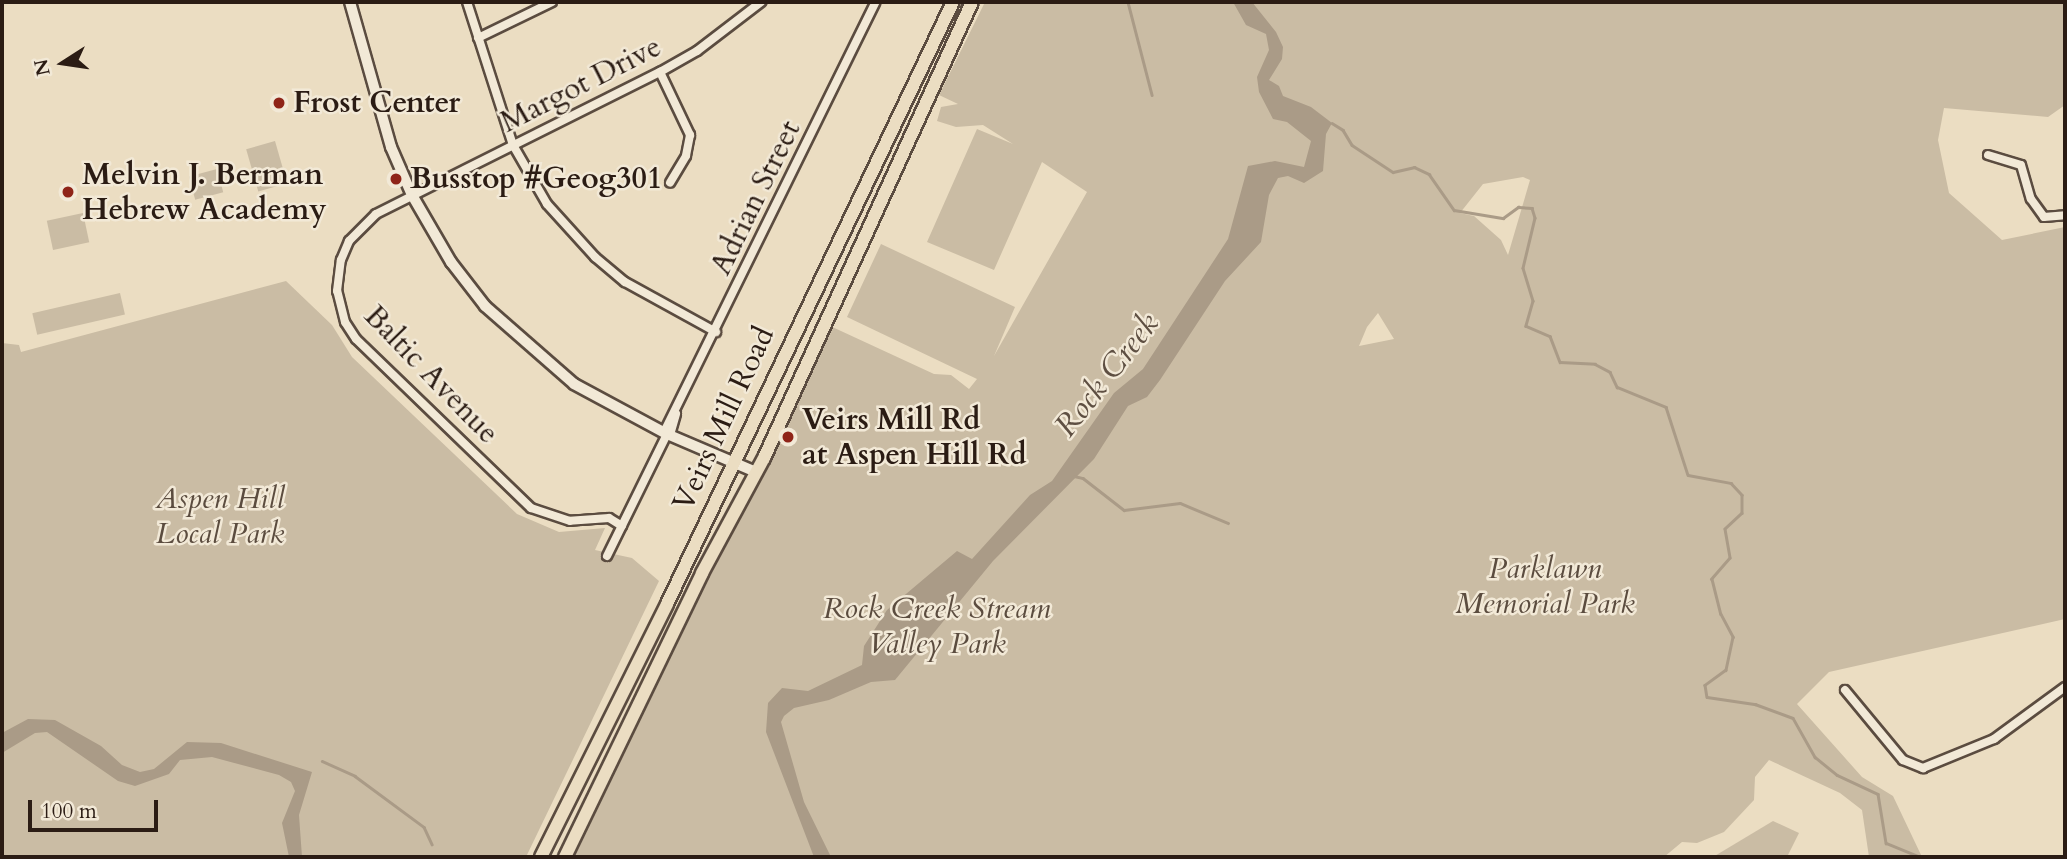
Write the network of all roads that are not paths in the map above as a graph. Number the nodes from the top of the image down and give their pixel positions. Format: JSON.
{"nodes":[{"id":1,"x":350,"y":2,"type":"edge"},
{"id":2,"x":467,"y":2,"type":"edge"},
{"id":3,"x":552,"y":2,"type":"edge"},
{"id":4,"x":761,"y":2,"type":"edge"},
{"id":5,"x":875,"y":2,"type":"edge"},
{"id":6,"x":953,"y":2,"type":"edge"},
{"id":7,"x":972,"y":2,"type":"edge"},
{"id":8,"x":478,"y":38,"type":"junction"},
{"id":9,"x":660,"y":72,"type":"junction"},
{"id":10,"x":513,"y":145,"type":"junction"},
{"id":11,"x":1988,"y":155,"type":"dead end"},
{"id":12,"x":670,"y":183,"type":"dead end"},
{"id":13,"x":412,"y":195,"type":"junction"},
{"id":14,"x":2065,"y":215,"type":"edge"},
{"id":15,"x":716,"y":332,"type":"junction"},
{"id":16,"x":667,"y":433,"type":"junction"},
{"id":17,"x":732,"y":461,"type":"junction"},
{"id":18,"x":756,"y":472,"type":"junction"},
{"id":19,"x":622,"y":526,"type":"junction"},
{"id":20,"x":607,"y":556,"type":"dead end"},
{"id":21,"x":2065,"y":687,"type":"edge"},
{"id":22,"x":1845,"y":690,"type":"dead end"},
{"id":23,"x":541,"y":857,"type":"edge"},
{"id":24,"x":565,"y":857,"type":"edge"}],
"edges":[{"from":1,"to":13,"type":"street"},
{"from":2,"to":8,"type":"street"},
{"from":3,"to":8,"type":"street"},
{"from":4,"to":9,"type":"street","name":"Margot Drive"},
{"from":5,"to":15,"type":"street","name":"Adrian Street"},
{"from":6,"to":17,"type":"main road","name":"Veirs Mill Road"},
{"from":7,"to":18,"type":"main road","name":"Veirs Mill Road"},
{"from":8,"to":10,"type":"street"},
{"from":9,"to":10,"type":"street","name":"Margot Drive"},
{"from":9,"to":12,"type":"street"},
{"from":10,"to":13,"type":"street","name":"Margot Drive"},
{"from":10,"to":15,"type":"street"},
{"from":11,"to":14,"type":"street"},
{"from":13,"to":16,"type":"street"},
{"from":13,"to":19,"type":"street","name":"Baltic Avenue"},
{"from":15,"to":16,"type":"street","name":"Adrian Street"},
{"from":16,"to":17,"type":"street"},
{"from":16,"to":19,"type":"street","name":"Adrian Street"},
{"from":17,"to":18,"type":"street"},
{"from":17,"to":23,"type":"main road","name":"Veirs Mill Road"},
{"from":18,"to":24,"type":"main road","name":"Veirs Mill Road"},
{"from":19,"to":20,"type":"street","name":"Adrian Street"},
{"from":21,"to":22,"type":"street"}]}
